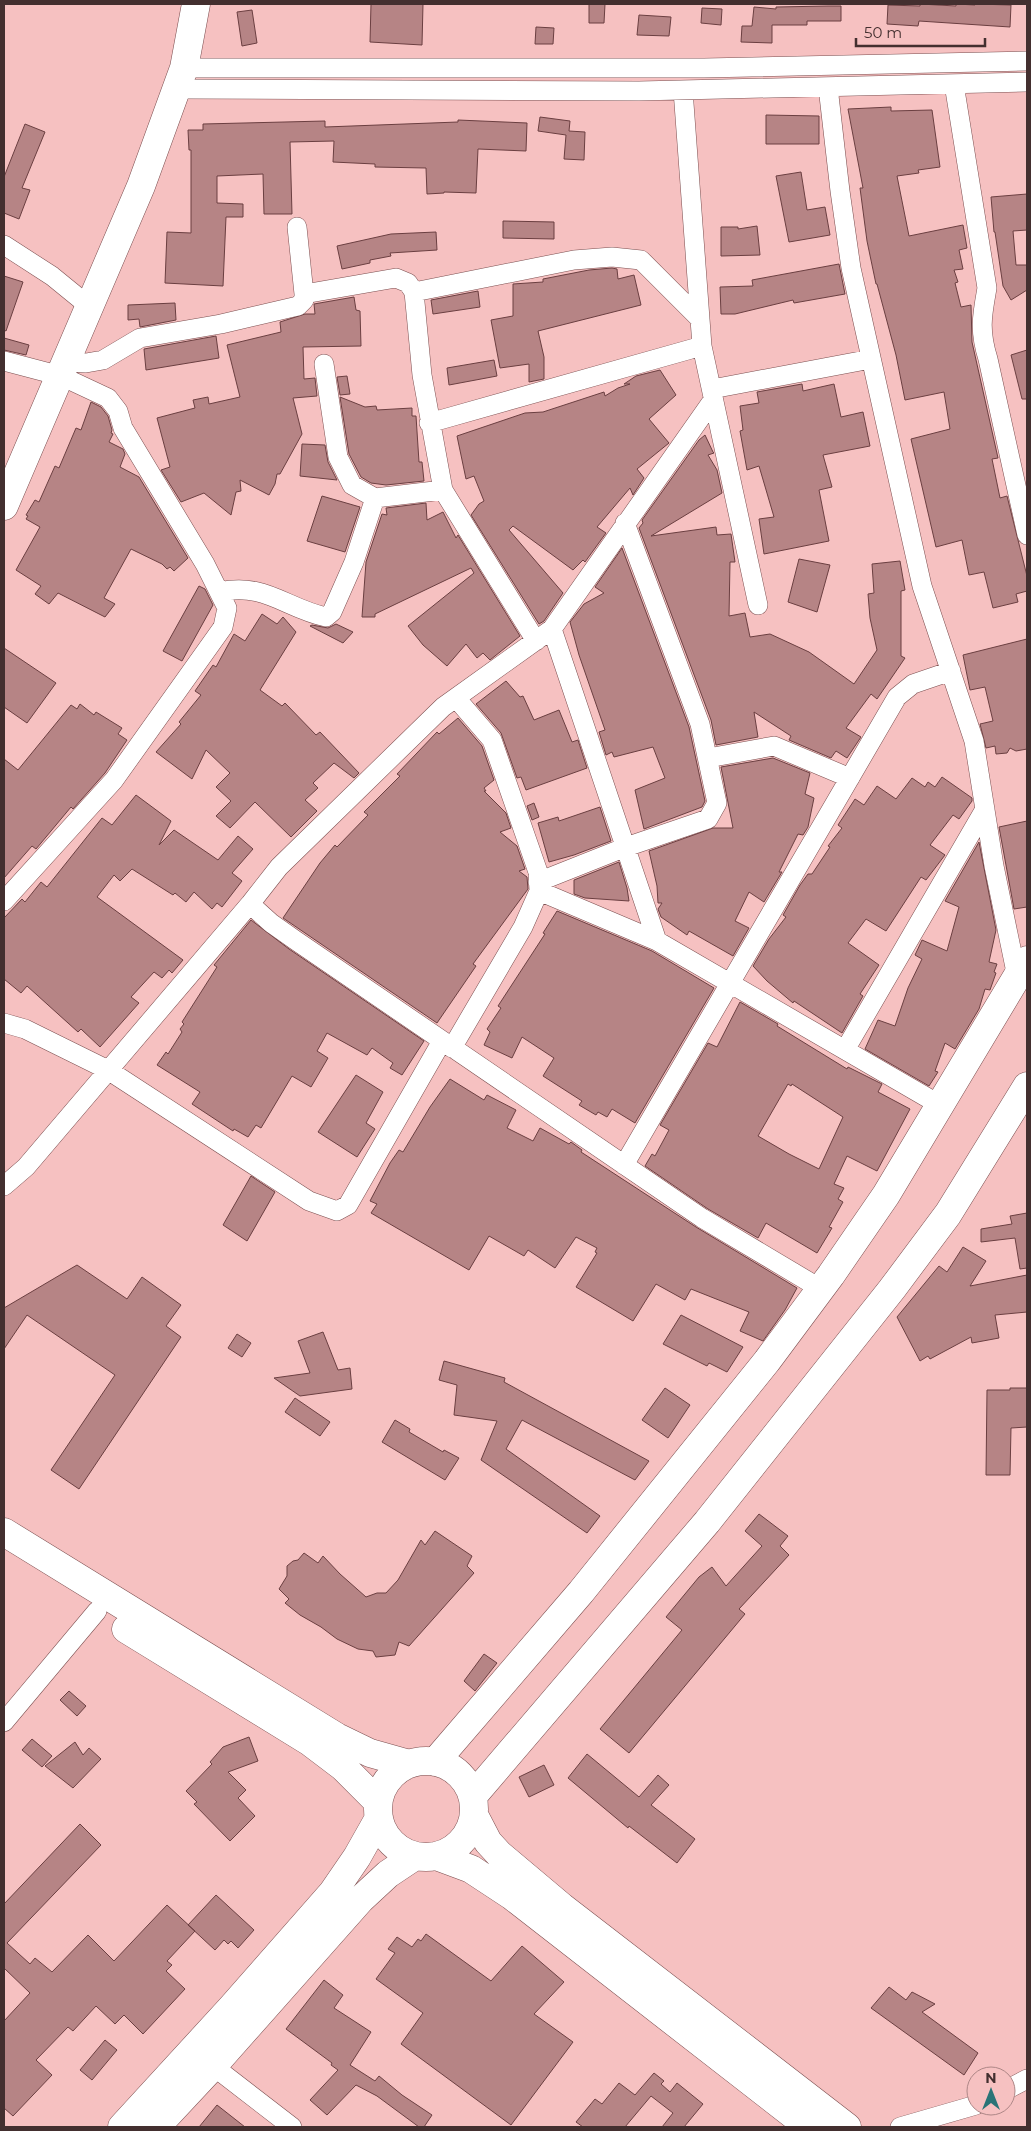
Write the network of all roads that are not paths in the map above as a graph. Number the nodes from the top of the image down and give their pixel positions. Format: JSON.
{"nodes":[{"id":1,"x":196,"y":4,"type":"edge"},
{"id":2,"x":1027,"y":61,"type":"edge"},
{"id":3,"x":181,"y":78,"type":"junction"},
{"id":4,"x":1027,"y":82,"type":"edge"},
{"id":5,"x":954,"y":84,"type":"junction"},
{"id":6,"x":828,"y":87,"type":"junction"},
{"id":7,"x":683,"y":90,"type":"junction"},
{"id":8,"x":297,"y":227,"type":"dead end"},
{"id":9,"x":4,"y":245,"type":"edge"},
{"id":10,"x":414,"y":292,"type":"junction"},
{"id":11,"x":304,"y":294,"type":"junction"},
{"id":12,"x":90,"y":307,"type":"junction"},
{"id":13,"x":700,"y":319,"type":"junction"},
{"id":14,"x":702,"y":346,"type":"junction"},
{"id":15,"x":872,"y":358,"type":"junction"},
{"id":16,"x":4,"y":362,"type":"edge"},
{"id":17,"x":324,"y":364,"type":"dead end"},
{"id":18,"x":64,"y":369,"type":"junction"},
{"id":19,"x":713,"y":394,"type":"junction"},
{"id":20,"x":429,"y":423,"type":"junction"},
{"id":21,"x":443,"y":490,"type":"junction"},
{"id":22,"x":375,"y":498,"type":"junction"},
{"id":23,"x":4,"y":506,"type":"edge"},
{"id":24,"x":625,"y":524,"type":"junction"},
{"id":25,"x":1027,"y":535,"type":"edge"},
{"id":26,"x":219,"y":592,"type":"junction"},
{"id":27,"x":758,"y":605,"type":"dead end"},
{"id":28,"x":552,"y":629,"type":"junction"},
{"id":29,"x":536,"y":641,"type":"junction"},
{"id":30,"x":951,"y":671,"type":"junction"},
{"id":31,"x":456,"y":698,"type":"junction"},
{"id":32,"x":708,"y":758,"type":"junction"},
{"id":33,"x":850,"y":778,"type":"junction"},
{"id":34,"x":985,"y":809,"type":"junction"},
{"id":35,"x":626,"y":848,"type":"junction"},
{"id":36,"x":539,"y":887,"type":"junction"},
{"id":37,"x":4,"y":902,"type":"edge"},
{"id":38,"x":250,"y":904,"type":"junction"},
{"id":39,"x":657,"y":942,"type":"junction"},
{"id":40,"x":1022,"y":968,"type":"edge"},
{"id":41,"x":730,"y":983,"type":"junction"},
{"id":42,"x":4,"y":1023,"type":"edge"},
{"id":43,"x":447,"y":1045,"type":"junction"},
{"id":44,"x":846,"y":1050,"type":"junction"},
{"id":45,"x":108,"y":1070,"type":"junction"},
{"id":46,"x":1027,"y":1086,"type":"edge"},
{"id":47,"x":940,"y":1105,"type":"junction"},
{"id":48,"x":624,"y":1165,"type":"junction"},
{"id":49,"x":4,"y":1186,"type":"edge"},
{"id":50,"x":821,"y":1289,"type":"junction"},
{"id":51,"x":4,"y":1532,"type":"edge"},
{"id":52,"x":4,"y":1553,"type":"edge"},
{"id":53,"x":97,"y":1611,"type":"junction"},
{"id":54,"x":4,"y":1722,"type":"edge"},
{"id":55,"x":422,"y":1763,"type":"junction"},
{"id":56,"x":473,"y":1805,"type":"junction"},
{"id":57,"x":378,"y":1810,"type":"junction"},
{"id":58,"x":426,"y":1856,"type":"junction"},
{"id":59,"x":213,"y":2066,"type":"junction"},
{"id":60,"x":966,"y":2108,"type":"edge"},
{"id":61,"x":122,"y":2127,"type":"edge"},
{"id":62,"x":156,"y":2127,"type":"edge"},
{"id":63,"x":292,"y":2127,"type":"edge"},
{"id":64,"x":809,"y":2127,"type":"edge"},
{"id":65,"x":847,"y":2127,"type":"edge"},
{"id":66,"x":900,"y":2127,"type":"edge"}],
"edges":[{"from":1,"to":3,"type":"street"},
{"from":2,"to":3,"type":"street"},
{"from":3,"to":7,"type":"street"},
{"from":3,"to":12,"type":"street"},
{"from":4,"to":5,"type":"street"},
{"from":5,"to":6,"type":"street"},
{"from":5,"to":25,"type":"street"},
{"from":6,"to":7,"type":"street"},
{"from":6,"to":15,"type":"street"},
{"from":7,"to":13,"type":"street"},
{"from":8,"to":11,"type":"street"},
{"from":9,"to":12,"type":"street"},
{"from":10,"to":11,"type":"street"},
{"from":10,"to":13,"type":"street"},
{"from":10,"to":20,"type":"street"},
{"from":11,"to":18,"type":"street"},
{"from":12,"to":18,"type":"street"},
{"from":13,"to":14,"type":"street"},
{"from":14,"to":19,"type":"street"},
{"from":14,"to":20,"type":"street"},
{"from":15,"to":19,"type":"street"},
{"from":15,"to":30,"type":"street"},
{"from":16,"to":18,"type":"street"},
{"from":17,"to":22,"type":"street"},
{"from":18,"to":23,"type":"street"},
{"from":18,"to":26,"type":"street"},
{"from":19,"to":24,"type":"street"},
{"from":19,"to":27,"type":"street"},
{"from":20,"to":21,"type":"street"},
{"from":21,"to":22,"type":"street"},
{"from":21,"to":29,"type":"street"},
{"from":22,"to":26,"type":"street"},
{"from":24,"to":28,"type":"street"},
{"from":24,"to":32,"type":"street"},
{"from":26,"to":37,"type":"street"},
{"from":28,"to":29,"type":"street"},
{"from":28,"to":35,"type":"street"},
{"from":29,"to":31,"type":"street"},
{"from":30,"to":33,"type":"street"},
{"from":30,"to":34,"type":"street"},
{"from":31,"to":36,"type":"street"},
{"from":31,"to":38,"type":"street"},
{"from":32,"to":33,"type":"street"},
{"from":32,"to":35,"type":"street"},
{"from":33,"to":41,"type":"street"},
{"from":34,"to":40,"type":"street"},
{"from":34,"to":44,"type":"street"},
{"from":35,"to":36,"type":"street"},
{"from":35,"to":39,"type":"street"},
{"from":36,"to":39,"type":"street"},
{"from":36,"to":43,"type":"street"},
{"from":38,"to":43,"type":"street"},
{"from":38,"to":45,"type":"street"},
{"from":39,"to":41,"type":"street"},
{"from":40,"to":47,"type":"street"},
{"from":41,"to":44,"type":"street"},
{"from":41,"to":48,"type":"street"},
{"from":42,"to":45,"type":"street"},
{"from":43,"to":45,"type":"street"},
{"from":43,"to":48,"type":"street"},
{"from":44,"to":47,"type":"street"},
{"from":45,"to":49,"type":"street"},
{"from":46,"to":56,"type":"street"},
{"from":47,"to":50,"type":"street"},
{"from":48,"to":50,"type":"street"},
{"from":50,"to":55,"type":"street"},
{"from":51,"to":55,"type":"street"},
{"from":52,"to":53,"type":"street"},
{"from":53,"to":54,"type":"street"},
{"from":53,"to":57,"type":"street"},
{"from":55,"to":56,"type":"street"},
{"from":55,"to":57,"type":"street"},
{"from":56,"to":58,"type":"street"},
{"from":56,"to":65,"type":"street"},
{"from":57,"to":58,"type":"street"},
{"from":57,"to":61,"type":"street"},
{"from":58,"to":59,"type":"street"},
{"from":58,"to":64,"type":"street"},
{"from":59,"to":62,"type":"street"},
{"from":59,"to":63,"type":"street"},
{"from":60,"to":66,"type":"street"}]}
